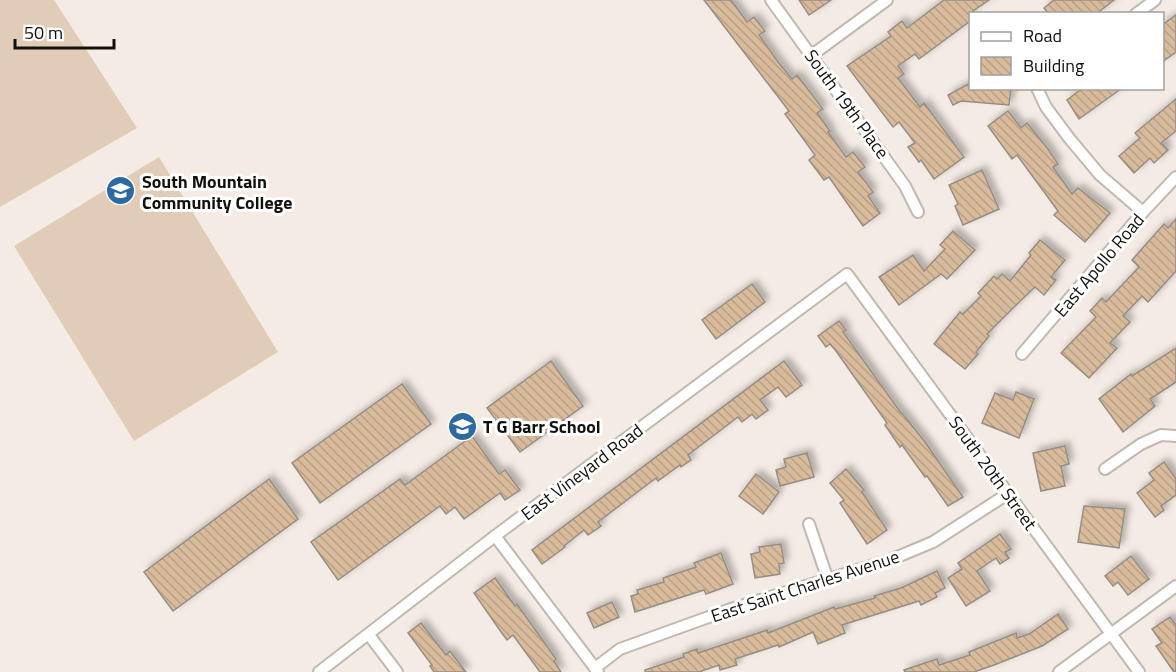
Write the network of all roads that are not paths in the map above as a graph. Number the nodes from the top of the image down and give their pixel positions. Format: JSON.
{"nodes":[{"id":1,"x":771,"y":0,"type":"edge"},
{"id":2,"x":887,"y":0,"type":"edge"},
{"id":3,"x":1155,"y":0,"type":"edge"},
{"id":4,"x":1139,"y":12,"type":"edge"},
{"id":5,"x":812,"y":56,"type":"junction"},
{"id":6,"x":1037,"y":90,"type":"edge"},
{"id":7,"x":1176,"y":177,"type":"edge"},
{"id":8,"x":918,"y":212,"type":"dead end"},
{"id":9,"x":1143,"y":212,"type":"junction"},
{"id":10,"x":847,"y":274,"type":"joint"},
{"id":11,"x":1022,"y":354,"type":"dead end"},
{"id":12,"x":1176,"y":436,"type":"edge"},
{"id":13,"x":1105,"y":469,"type":"dead end"},
{"id":14,"x":1009,"y":493,"type":"junction"},
{"id":15,"x":809,"y":524,"type":"dead end"},
{"id":16,"x":495,"y":536,"type":"junction"},
{"id":17,"x":828,"y":580,"type":"junction"},
{"id":18,"x":1176,"y":586,"type":"edge"},
{"id":19,"x":1112,"y":634,"type":"junction"},
{"id":20,"x":369,"y":635,"type":"junction"},
{"id":21,"x":596,"y":670,"type":"edge"},
{"id":22,"x":319,"y":672,"type":"edge"},
{"id":23,"x":397,"y":672,"type":"edge"},
{"id":24,"x":1059,"y":672,"type":"edge"},
{"id":25,"x":1139,"y":672,"type":"edge"}],
"edges":[{"from":1,"to":5,"type":"street","name":"South 19th Place"},
{"from":2,"to":5,"type":"street"},
{"from":3,"to":4,"type":"street"},
{"from":5,"to":8,"type":"street","name":"South 19th Place"},
{"from":6,"to":9,"type":"street"},
{"from":7,"to":9,"type":"street","name":"East Apollo Road"},
{"from":9,"to":11,"type":"street","name":"East Apollo Road"},
{"from":10,"to":14,"type":"street","name":"South 20th Street"},
{"from":10,"to":16,"type":"street","name":"East Vineyard Road"},
{"from":12,"to":13,"type":"street"},
{"from":14,"to":17,"type":"street","name":"East Saint Charles Avenue"},
{"from":14,"to":19,"type":"street","name":"South 20th Street"},
{"from":15,"to":17,"type":"street"},
{"from":16,"to":20,"type":"street","name":"East Vineyard Road"},
{"from":16,"to":21,"type":"street"},
{"from":17,"to":21,"type":"street","name":"East Saint Charles Avenue"},
{"from":18,"to":19,"type":"street"},
{"from":19,"to":24,"type":"street"},
{"from":19,"to":25,"type":"street","name":"South 20th Street"},
{"from":20,"to":22,"type":"street","name":"East Vineyard Road"},
{"from":20,"to":23,"type":"street"}]}
